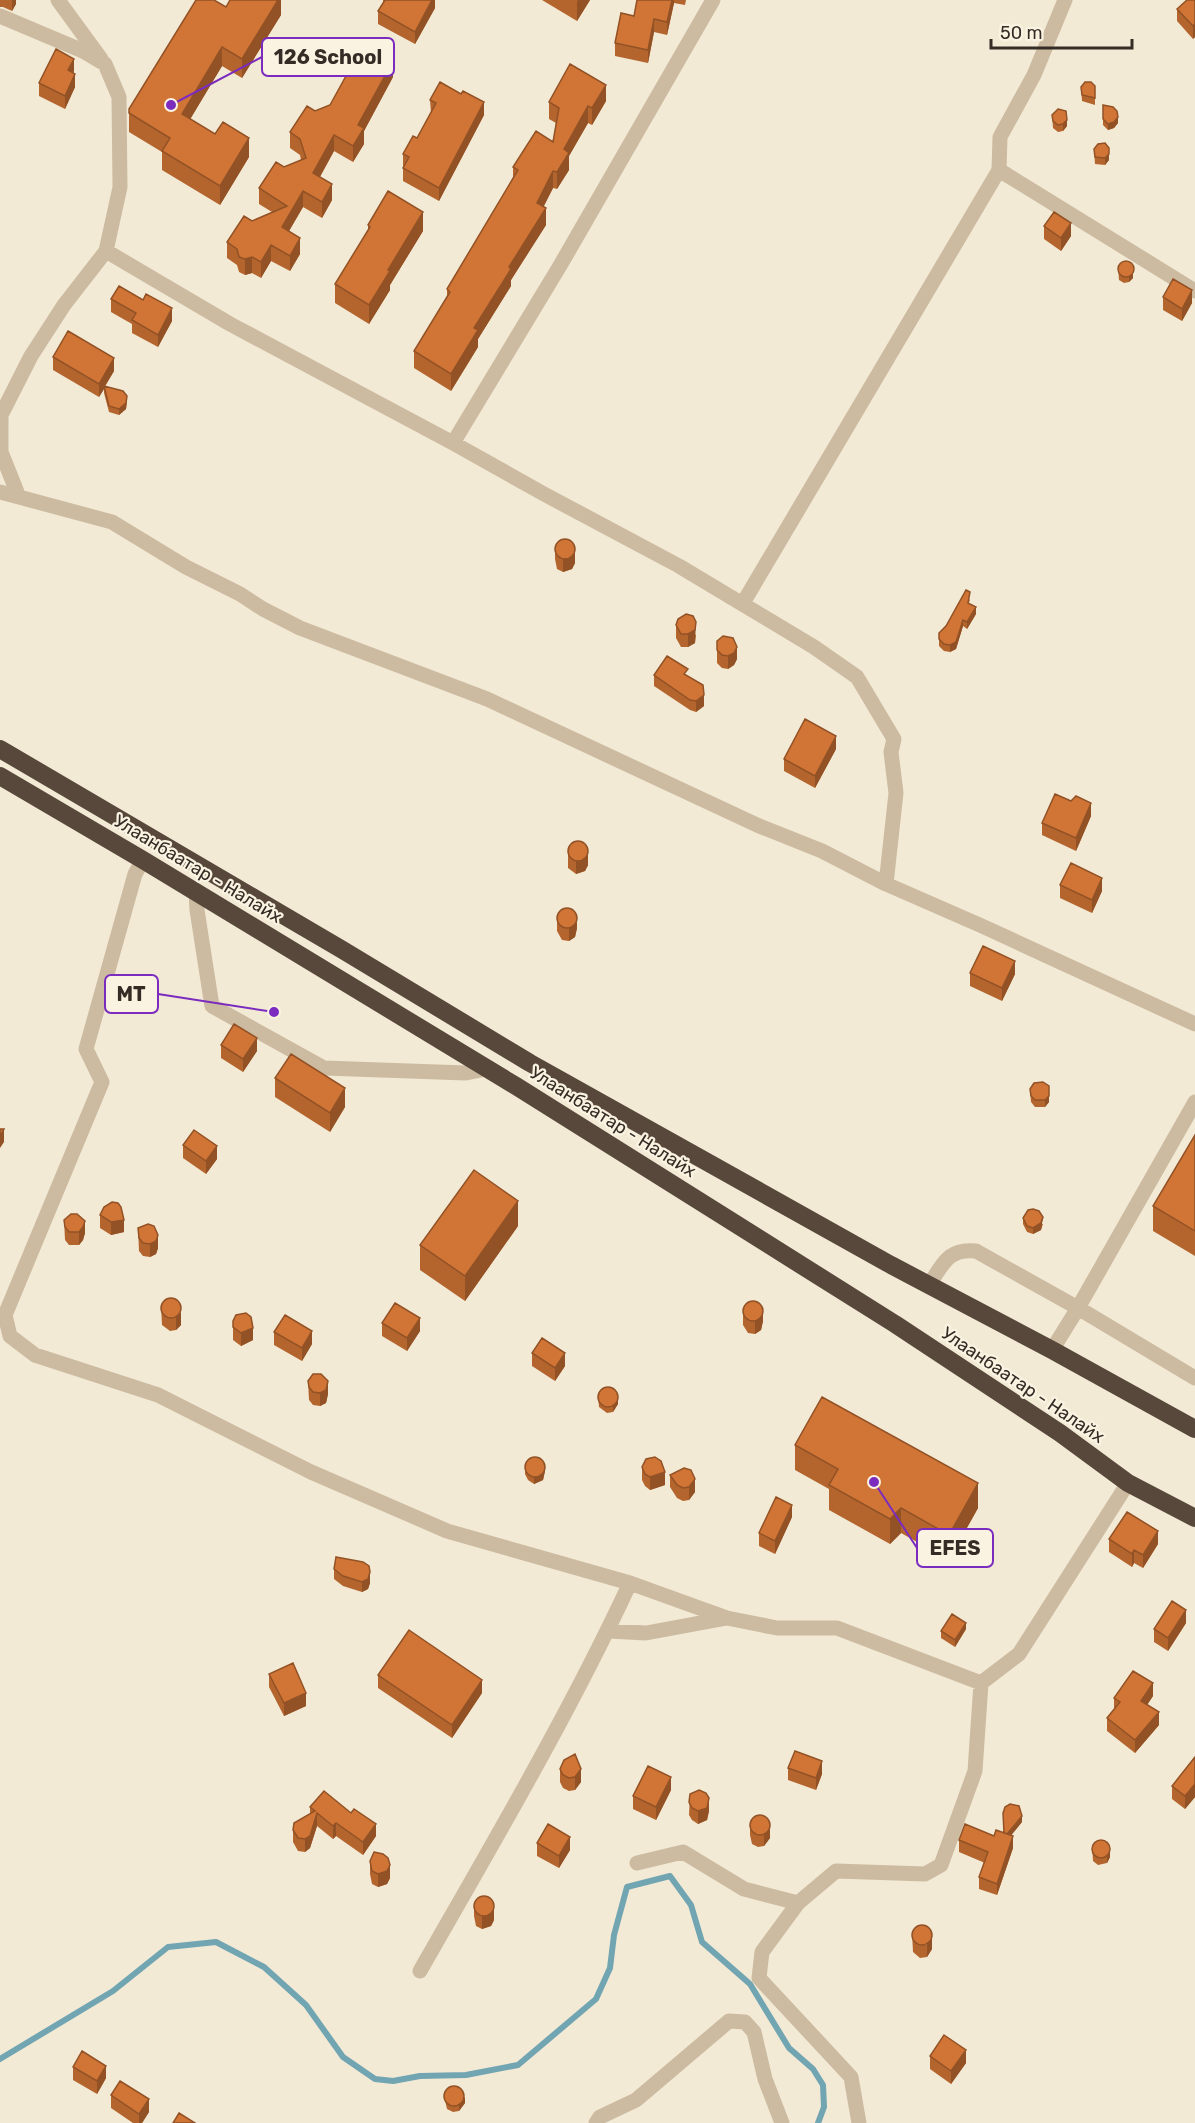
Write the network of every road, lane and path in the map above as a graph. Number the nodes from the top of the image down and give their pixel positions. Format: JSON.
{"nodes":[{"id":1,"x":58,"y":0,"type":"edge"},
{"id":2,"x":713,"y":0,"type":"edge"},
{"id":3,"x":1065,"y":0,"type":"edge"},
{"id":4,"x":0,"y":16,"type":"edge"},
{"id":5,"x":105,"y":64,"type":"junction"},
{"id":6,"x":999,"y":170,"type":"junction"},
{"id":7,"x":106,"y":251,"type":"junction"},
{"id":8,"x":1195,"y":291,"type":"edge"},
{"id":9,"x":0,"y":416,"type":"edge"},
{"id":10,"x":453,"y":443,"type":"junction"},
{"id":11,"x":0,"y":492,"type":"edge"},
{"id":12,"x":19,"y":497,"type":"junction"},
{"id":13,"x":743,"y":603,"type":"junction"},
{"id":14,"x":0,"y":749,"type":"edge"},
{"id":15,"x":0,"y":776,"type":"edge"},
{"id":16,"x":143,"y":860,"type":"junction"},
{"id":17,"x":886,"y":884,"type":"junction"},
{"id":18,"x":196,"y":892,"type":"junction"},
{"id":19,"x":1195,"y":1024,"type":"edge"},
{"id":20,"x":486,"y":1069,"type":"junction"},
{"id":21,"x":1195,"y":1102,"type":"edge"},
{"id":22,"x":929,"y":1285,"type":"junction"},
{"id":23,"x":1078,"y":1308,"type":"junction"},
{"id":24,"x":5,"y":1336,"type":"edge"},
{"id":25,"x":1052,"y":1350,"type":"junction"},
{"id":26,"x":1195,"y":1378,"type":"edge"},
{"id":27,"x":1195,"y":1429,"type":"edge"},
{"id":28,"x":1128,"y":1483,"type":"junction"},
{"id":29,"x":1194,"y":1517,"type":"edge"},
{"id":30,"x":630,"y":1583,"type":"junction"},
{"id":31,"x":728,"y":1617,"type":"junction"},
{"id":32,"x":608,"y":1631,"type":"junction"},
{"id":33,"x":981,"y":1683,"type":"junction"},
{"id":34,"x":637,"y":1863,"type":"dead end"},
{"id":35,"x":798,"y":1903,"type":"junction"},
{"id":36,"x":420,"y":1971,"type":"dead end"},
{"id":37,"x":596,"y":2123,"type":"edge"},
{"id":38,"x":782,"y":2123,"type":"edge"},
{"id":39,"x":859,"y":2123,"type":"edge"}],
"edges":[{"from":1,"to":5,"type":"street"},
{"from":2,"to":10,"type":"street"},
{"from":3,"to":6,"type":"street"},
{"from":4,"to":5,"type":"street"},
{"from":5,"to":7,"type":"street"},
{"from":6,"to":8,"type":"street"},
{"from":6,"to":13,"type":"street"},
{"from":7,"to":9,"type":"street"},
{"from":7,"to":10,"type":"street"},
{"from":9,"to":12,"type":"street"},
{"from":10,"to":13,"type":"street"},
{"from":11,"to":12,"type":"street"},
{"from":12,"to":17,"type":"street"},
{"from":13,"to":17,"type":"street"},
{"from":14,"to":22,"type":"highway","name":"Улаанбаатар - Налайх"},
{"from":15,"to":16,"type":"highway","name":"Улаанбаатар - Налайх"},
{"from":16,"to":18,"type":"highway","name":"Улаанбаатар - Налайх"},
{"from":16,"to":24,"type":"street"},
{"from":17,"to":19,"type":"street"},
{"from":18,"to":20,"type":"highway","name":"Улаанбаатар - Налайх"},
{"from":18,"to":20,"type":"street"},
{"from":20,"to":28,"type":"highway","name":"Улаанбаатар - Налайх"},
{"from":21,"to":23,"type":"street"},
{"from":22,"to":23,"type":"street"},
{"from":22,"to":25,"type":"highway","name":"Улаанбаатар - Налайх"},
{"from":23,"to":25,"type":"street"},
{"from":23,"to":26,"type":"street"},
{"from":24,"to":30,"type":"street"},
{"from":25,"to":27,"type":"highway","name":"Улаанбаатар - Налайх"},
{"from":28,"to":29,"type":"highway","name":"Улаанбаатар - Налайх"},
{"from":28,"to":33,"type":"street"},
{"from":30,"to":31,"type":"street"},
{"from":30,"to":32,"type":"street"},
{"from":31,"to":32,"type":"street"},
{"from":31,"to":33,"type":"street"},
{"from":32,"to":36,"type":"street"},
{"from":33,"to":35,"type":"street"},
{"from":34,"to":35,"type":"street"},
{"from":35,"to":39,"type":"street"},
{"from":37,"to":38,"type":"street"}]}
